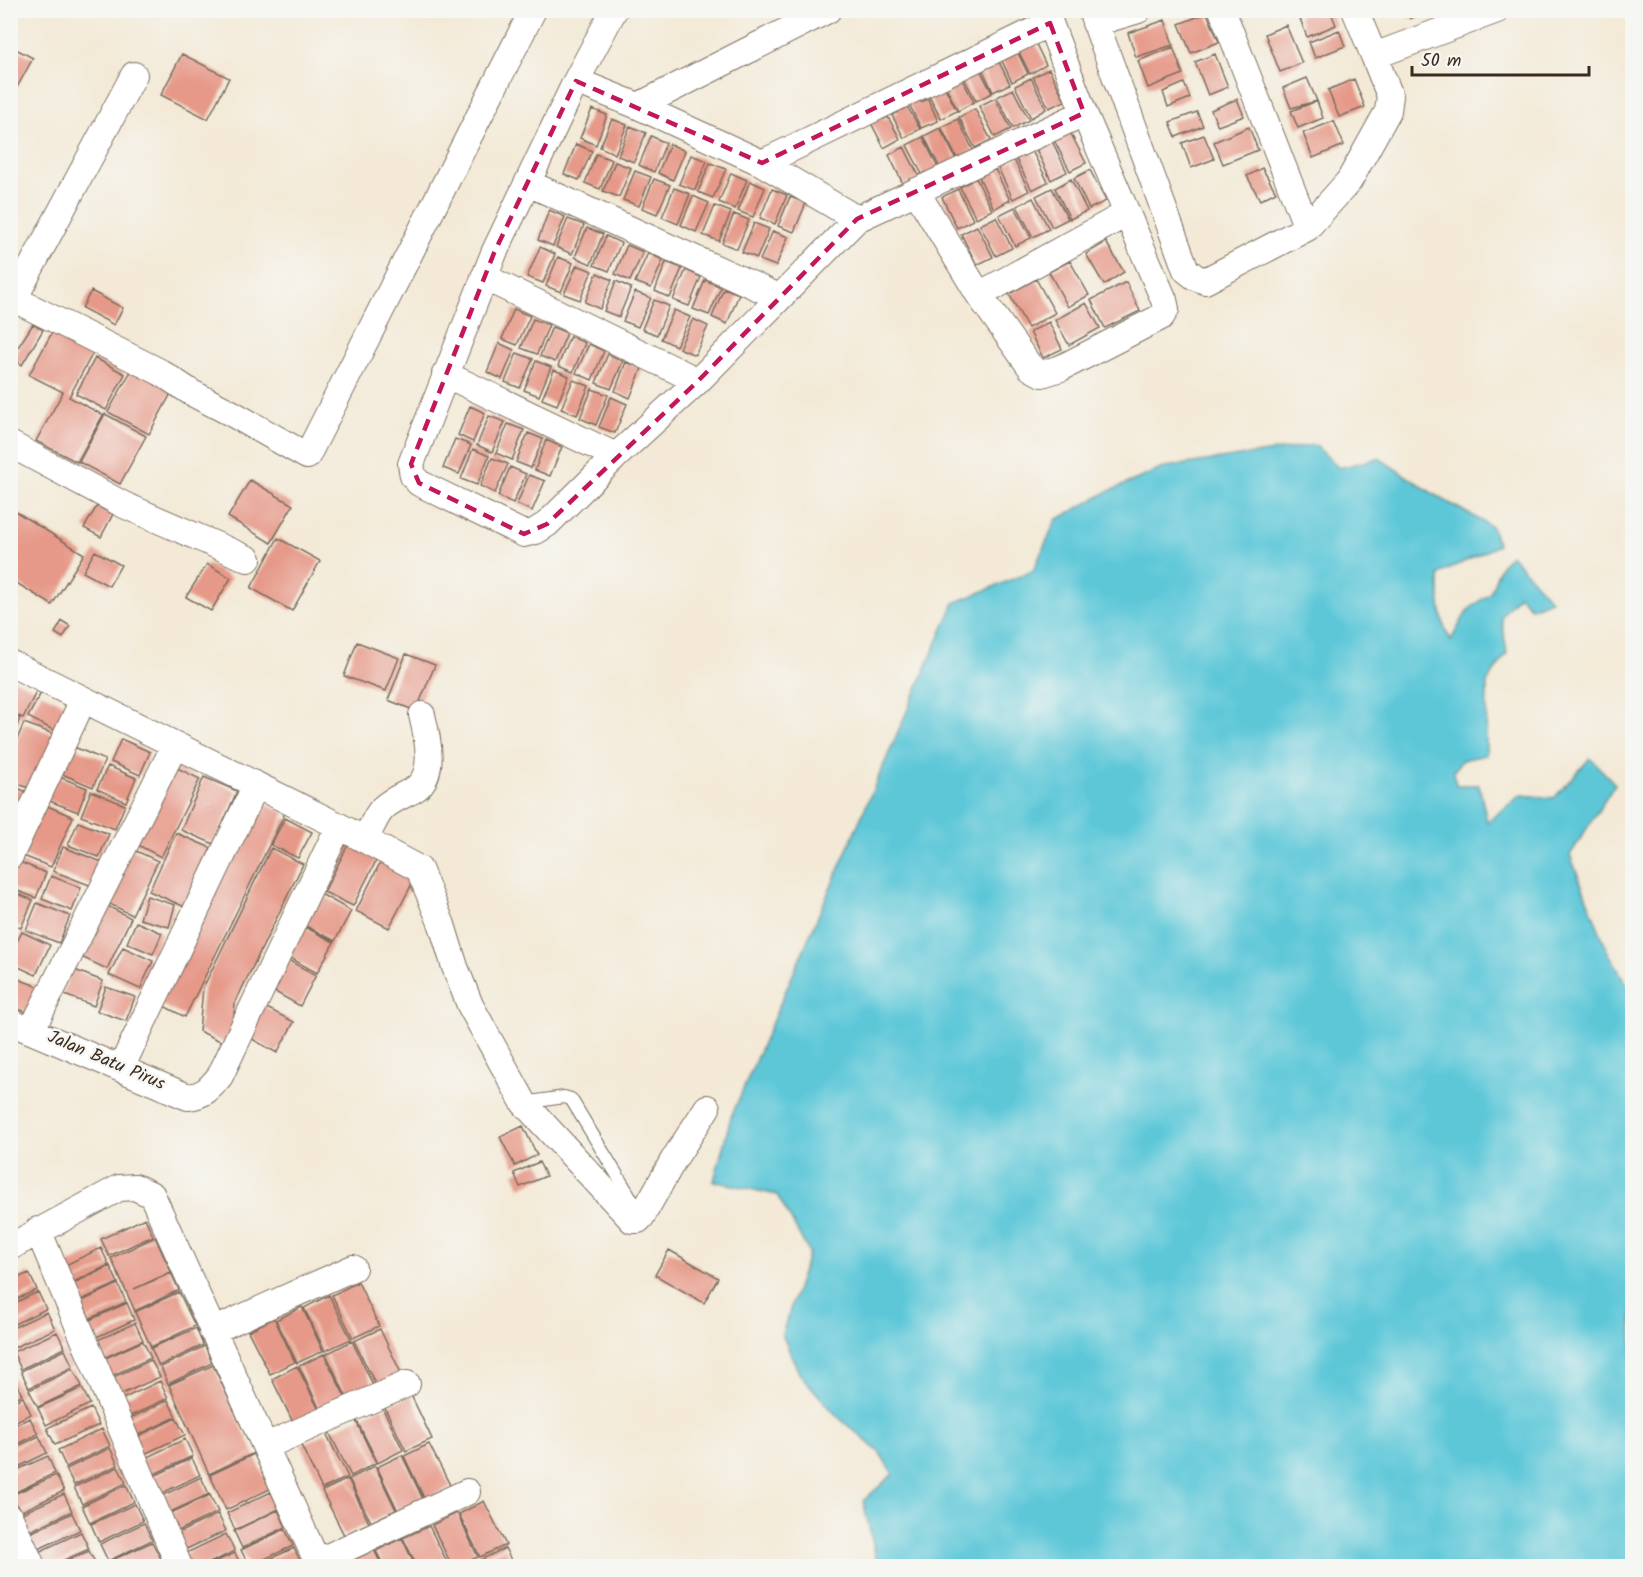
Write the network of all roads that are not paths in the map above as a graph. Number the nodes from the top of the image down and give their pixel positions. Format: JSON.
{"nodes":[{"id":1,"x":533,"y":10,"type":"edge"},
{"id":2,"x":614,"y":10,"type":"edge"},
{"id":3,"x":828,"y":10,"type":"edge"},
{"id":4,"x":1137,"y":10,"type":"edge"},
{"id":5,"x":1222,"y":10,"type":"edge"},
{"id":6,"x":1355,"y":10,"type":"edge"},
{"id":7,"x":1497,"y":10,"type":"edge"},
{"id":8,"x":1047,"y":17,"type":"edge"},
{"id":9,"x":1093,"y":17,"type":"edge"},
{"id":10,"x":1374,"y":56,"type":"junction"},
{"id":11,"x":134,"y":75,"type":"dead end"},
{"id":12,"x":576,"y":81,"type":"junction"},
{"id":13,"x":638,"y":106,"type":"junction"},
{"id":14,"x":1084,"y":113,"type":"junction"},
{"id":15,"x":762,"y":163,"type":"junction"},
{"id":16,"x":528,"y":183,"type":"junction"},
{"id":17,"x":916,"y":190,"type":"junction"},
{"id":18,"x":1126,"y":214,"type":"junction"},
{"id":19,"x":857,"y":219,"type":"junction"},
{"id":20,"x":1307,"y":228,"type":"junction"},
{"id":21,"x":484,"y":277,"type":"junction"},
{"id":22,"x":979,"y":295,"type":"junction"},
{"id":23,"x":779,"y":297,"type":"junction"},
{"id":24,"x":12,"y":298,"type":"edge"},
{"id":25,"x":445,"y":374,"type":"junction"},
{"id":26,"x":698,"y":381,"type":"junction"},
{"id":27,"x":10,"y":444,"type":"edge"},
{"id":28,"x":616,"y":456,"type":"junction"},
{"id":29,"x":248,"y":559,"type":"dead end"},
{"id":30,"x":10,"y":663,"type":"edge"},
{"id":31,"x":84,"y":700,"type":"junction"},
{"id":32,"x":422,"y":715,"type":"dead end"},
{"id":33,"x":175,"y":745,"type":"junction"},
{"id":34,"x":256,"y":785,"type":"junction"},
{"id":35,"x":339,"y":826,"type":"junction"},
{"id":36,"x":371,"y":828,"type":"junction"},
{"id":37,"x":10,"y":856,"type":"edge"},
{"id":38,"x":21,"y":1026,"type":"edge"},
{"id":39,"x":121,"y":1068,"type":"junction"},
{"id":40,"x":524,"y":1103,"type":"junction"},
{"id":41,"x":707,"y":1108,"type":"dead end"},
{"id":42,"x":642,"y":1216,"type":"junction"},
{"id":43,"x":38,"y":1230,"type":"junction"},
{"id":44,"x":10,"y":1247,"type":"edge"},
{"id":45,"x":354,"y":1269,"type":"dead end"},
{"id":46,"x":212,"y":1331,"type":"junction"},
{"id":47,"x":407,"y":1384,"type":"dead end"},
{"id":48,"x":266,"y":1446,"type":"junction"},
{"id":49,"x":467,"y":1492,"type":"dead end"},
{"id":50,"x":10,"y":1518,"type":"edge"},
{"id":51,"x":318,"y":1564,"type":"edge"},
{"id":52,"x":32,"y":1566,"type":"edge"},
{"id":53,"x":179,"y":1566,"type":"edge"}],
"edges":[{"from":1,"to":24,"type":"street"},
{"from":2,"to":12,"type":"street"},
{"from":3,"to":13,"type":"street"},
{"from":4,"to":9,"type":"street"},
{"from":5,"to":20,"type":"street"},
{"from":6,"to":10,"type":"street"},
{"from":7,"to":10,"type":"street"},
{"from":8,"to":14,"type":"street"},
{"from":8,"to":15,"type":"street"},
{"from":9,"to":20,"type":"street"},
{"from":10,"to":20,"type":"street"},
{"from":11,"to":24,"type":"street"},
{"from":12,"to":13,"type":"street"},
{"from":12,"to":16,"type":"street"},
{"from":13,"to":15,"type":"street"},
{"from":14,"to":17,"type":"street"},
{"from":14,"to":18,"type":"street"},
{"from":15,"to":19,"type":"street"},
{"from":16,"to":21,"type":"street"},
{"from":16,"to":23,"type":"street"},
{"from":17,"to":19,"type":"street"},
{"from":17,"to":22,"type":"street"},
{"from":18,"to":22,"type":"street"},
{"from":18,"to":22,"type":"street"},
{"from":19,"to":23,"type":"street"},
{"from":21,"to":25,"type":"street"},
{"from":21,"to":26,"type":"street"},
{"from":23,"to":26,"type":"street"},
{"from":25,"to":28,"type":"street"},
{"from":25,"to":28,"type":"street"},
{"from":26,"to":28,"type":"street"},
{"from":27,"to":29,"type":"street"},
{"from":30,"to":31,"type":"street"},
{"from":31,"to":33,"type":"street"},
{"from":31,"to":37,"type":"street"},
{"from":32,"to":36,"type":"street"},
{"from":33,"to":34,"type":"street"},
{"from":33,"to":38,"type":"street"},
{"from":34,"to":35,"type":"street"},
{"from":34,"to":39,"type":"street"},
{"from":35,"to":36,"type":"street"},
{"from":35,"to":39,"type":"street","name":"Jalan Batu Pirus"},
{"from":36,"to":40,"type":"street"},
{"from":38,"to":39,"type":"street","name":"Jalan Batu Pirus"},
{"from":40,"to":42,"type":"street"},
{"from":40,"to":42,"type":"lane"},
{"from":41,"to":42,"type":"street"},
{"from":43,"to":44,"type":"street"},
{"from":43,"to":46,"type":"street"},
{"from":43,"to":53,"type":"street"},
{"from":45,"to":46,"type":"street"},
{"from":46,"to":48,"type":"street"},
{"from":47,"to":48,"type":"street"},
{"from":48,"to":51,"type":"street"},
{"from":49,"to":51,"type":"street"},
{"from":50,"to":52,"type":"street"}]}
